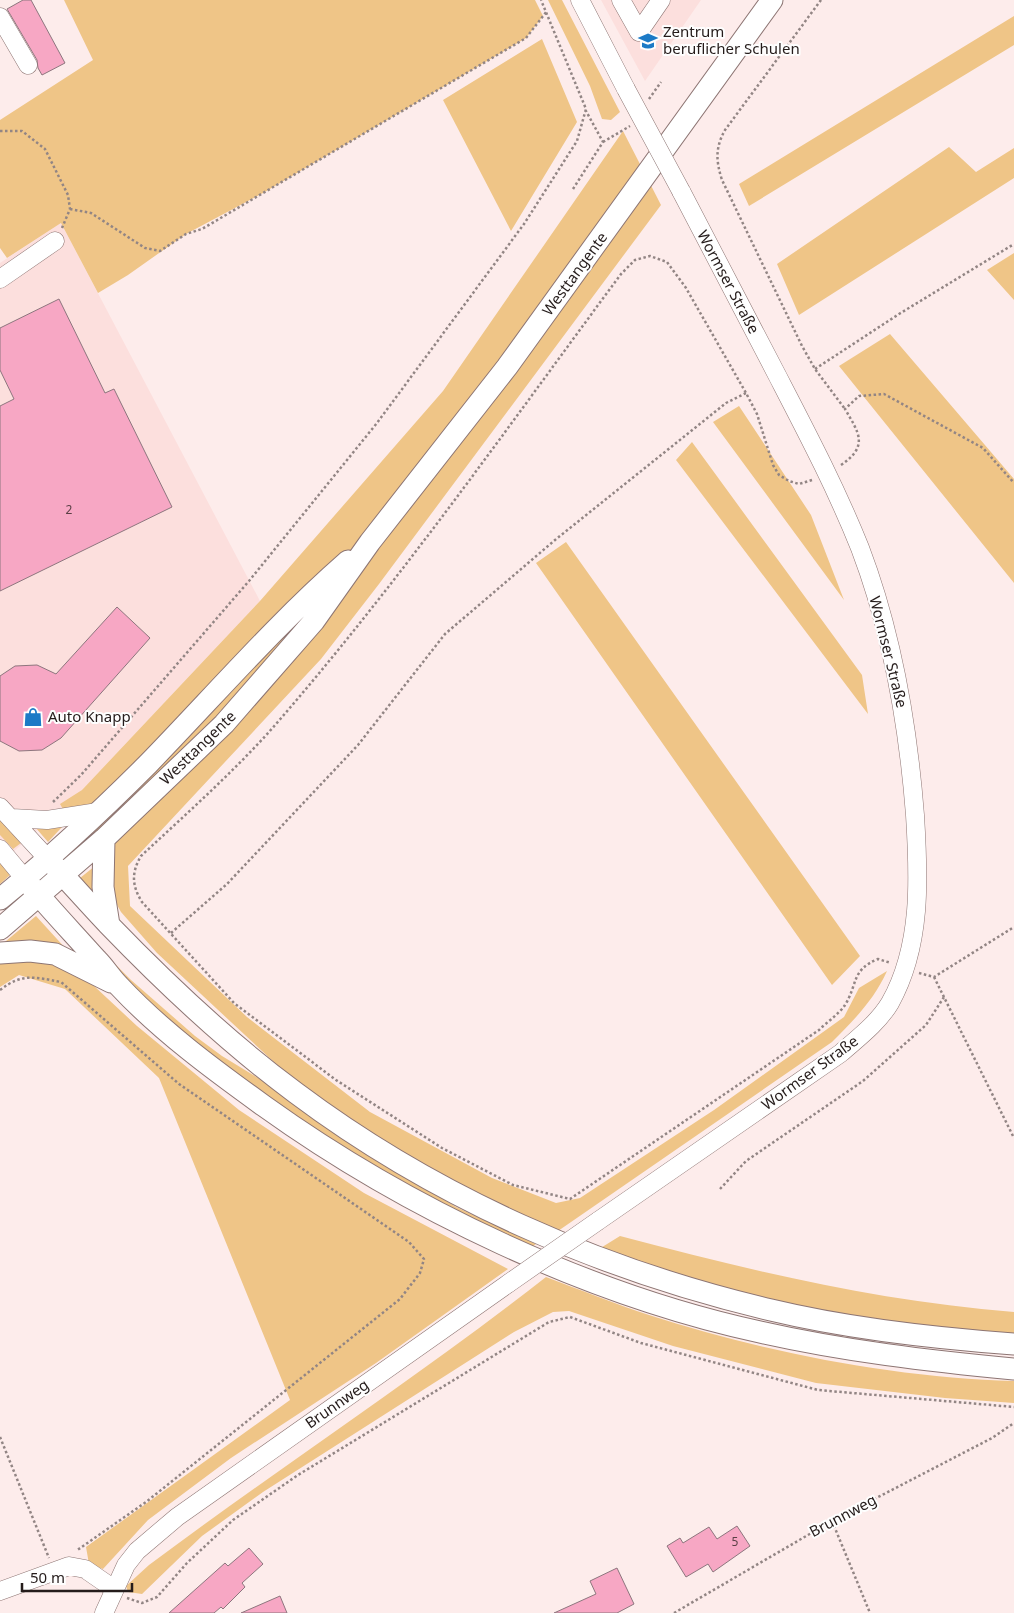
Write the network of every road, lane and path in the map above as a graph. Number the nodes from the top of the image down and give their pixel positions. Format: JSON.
{"nodes":[{"id":1,"x":541,"y":0,"type":"edge"},
{"id":2,"x":580,"y":0,"type":"edge"},
{"id":3,"x":621,"y":0,"type":"edge"},
{"id":4,"x":661,"y":0,"type":"edge"},
{"id":5,"x":772,"y":0,"type":"edge"},
{"id":6,"x":821,"y":0,"type":"edge"},
{"id":7,"x":547,"y":11,"type":"junction"},
{"id":8,"x":0,"y":17,"type":"edge"},
{"id":9,"x":28,"y":65,"type":"dead end"},
{"id":10,"x":586,"y":109,"type":"junction"},
{"id":11,"x":0,"y":131,"type":"edge"},
{"id":12,"x":573,"y":188,"type":"dead end"},
{"id":13,"x":70,"y":209,"type":"junction"},
{"id":14,"x":55,"y":241,"type":"joint"},
{"id":15,"x":1014,"y":244,"type":"edge"},
{"id":16,"x":0,"y":279,"type":"edge"},
{"id":17,"x":815,"y":369,"type":"junction"},
{"id":18,"x":746,"y":392,"type":"junction"},
{"id":19,"x":845,"y":409,"type":"junction"},
{"id":20,"x":827,"y":473,"type":"junction"},
{"id":21,"x":1014,"y":483,"type":"edge"},
{"id":22,"x":370,"y":542,"type":"junction"},
{"id":23,"x":50,"y":806,"type":"dead end"},
{"id":24,"x":98,"y":812,"type":"junction"},
{"id":25,"x":6,"y":813,"type":"edge"},
{"id":26,"x":104,"y":839,"type":"junction"},
{"id":27,"x":0,"y":849,"type":"edge"},
{"id":28,"x":48,"y":859,"type":"junction"},
{"id":29,"x":64,"y":876,"type":"junction"},
{"id":30,"x":25,"y":879,"type":"junction"},
{"id":31,"x":40,"y":896,"type":"junction"},
{"id":32,"x":0,"y":899,"type":"edge"},
{"id":33,"x":109,"y":925,"type":"junction"},
{"id":34,"x":1014,"y":927,"type":"edge"},
{"id":35,"x":0,"y":929,"type":"edge"},
{"id":36,"x":171,"y":933,"type":"junction"},
{"id":37,"x":0,"y":953,"type":"edge"},
{"id":38,"x":895,"y":965,"type":"dead end"},
{"id":39,"x":918,"y":973,"type":"dead end"},
{"id":40,"x":934,"y":977,"type":"junction"},
{"id":41,"x":118,"y":986,"type":"junction"},
{"id":42,"x":0,"y":990,"type":"edge"},
{"id":43,"x":944,"y":997,"type":"junction"},
{"id":44,"x":1014,"y":1138,"type":"edge"},
{"id":45,"x":720,"y":1189,"type":"dead end"},
{"id":46,"x":598,"y":1221,"type":"joint"},
{"id":47,"x":1014,"y":1344,"type":"edge"},
{"id":48,"x":1014,"y":1369,"type":"edge"},
{"id":49,"x":1014,"y":1408,"type":"edge"},
{"id":50,"x":1014,"y":1423,"type":"edge"},
{"id":51,"x":0,"y":1437,"type":"edge"},
{"id":52,"x":832,"y":1521,"type":"junction"},
{"id":53,"x":69,"y":1569,"type":"junction"},
{"id":54,"x":0,"y":1591,"type":"edge"},
{"id":55,"x":120,"y":1594,"type":"junction"},
{"id":56,"x":104,"y":1613,"type":"edge"},
{"id":57,"x":674,"y":1613,"type":"edge"},
{"id":58,"x":870,"y":1613,"type":"edge"}],
"edges":[{"from":1,"to":7,"type":"path"},
{"from":2,"to":20,"type":"street","name":"Wormser Straße","bridge":true},
{"from":3,"to":4,"type":"street"},
{"from":5,"to":22,"type":"main road","name":"Westtangente"},
{"from":6,"to":17,"type":"path"},
{"from":7,"to":10,"type":"path"},
{"from":7,"to":13,"type":"path"},
{"from":8,"to":9,"type":"street"},
{"from":10,"to":12,"type":"path"},
{"from":10,"to":23,"type":"path"},
{"from":11,"to":13,"type":"path"},
{"from":13,"to":14,"type":"path"},
{"from":14,"to":16,"type":"street"},
{"from":15,"to":17,"type":"path"},
{"from":17,"to":19,"type":"path"},
{"from":18,"to":20,"type":"path"},
{"from":18,"to":36,"type":"path"},
{"from":18,"to":36,"type":"path"},
{"from":19,"to":20,"type":"path"},
{"from":19,"to":21,"type":"path"},
{"from":20,"to":46,"type":"street","name":"Wormser Straße"},
{"from":22,"to":24,"type":"main road","name":"Westtangente"},
{"from":22,"to":26,"type":"main road","name":"Westtangente"},
{"from":24,"to":25,"type":"street"},
{"from":24,"to":28,"type":"main road","name":"Westtangente"},
{"from":25,"to":28,"type":"street"},
{"from":26,"to":29,"type":"main road","name":"Westtangente"},
{"from":26,"to":33,"type":"main road"},
{"from":27,"to":30,"type":"street"},
{"from":28,"to":29,"type":"main road"},
{"from":28,"to":30,"type":"main road","name":"Westtangente"},
{"from":29,"to":31,"type":"main road","name":"Westtangente"},
{"from":29,"to":33,"type":"main road"},
{"from":30,"to":31,"type":"main road"},
{"from":30,"to":32,"type":"main road","name":"Westtangente"},
{"from":31,"to":35,"type":"main road","name":"Westtangente"},
{"from":31,"to":41,"type":"main road"},
{"from":33,"to":47,"type":"main road"},
{"from":34,"to":40,"type":"path"},
{"from":36,"to":38,"type":"path"},
{"from":37,"to":41,"type":"main road"},
{"from":39,"to":40,"type":"path"},
{"from":40,"to":43,"type":"path"},
{"from":41,"to":48,"type":"main road"},
{"from":42,"to":53,"type":"path"},
{"from":43,"to":44,"type":"path"},
{"from":43,"to":45,"type":"path"},
{"from":46,"to":55,"type":"street","name":"Brunnweg","bridge":true},
{"from":49,"to":55,"type":"path"},
{"from":50,"to":52,"type":"path","name":"Brunnweg"},
{"from":51,"to":53,"type":"path"},
{"from":52,"to":57,"type":"path","name":"Brunnweg"},
{"from":52,"to":58,"type":"path"},
{"from":53,"to":54,"type":"street"},
{"from":53,"to":55,"type":"street"},
{"from":55,"to":56,"type":"street","name":"Brunnweg"}]}
